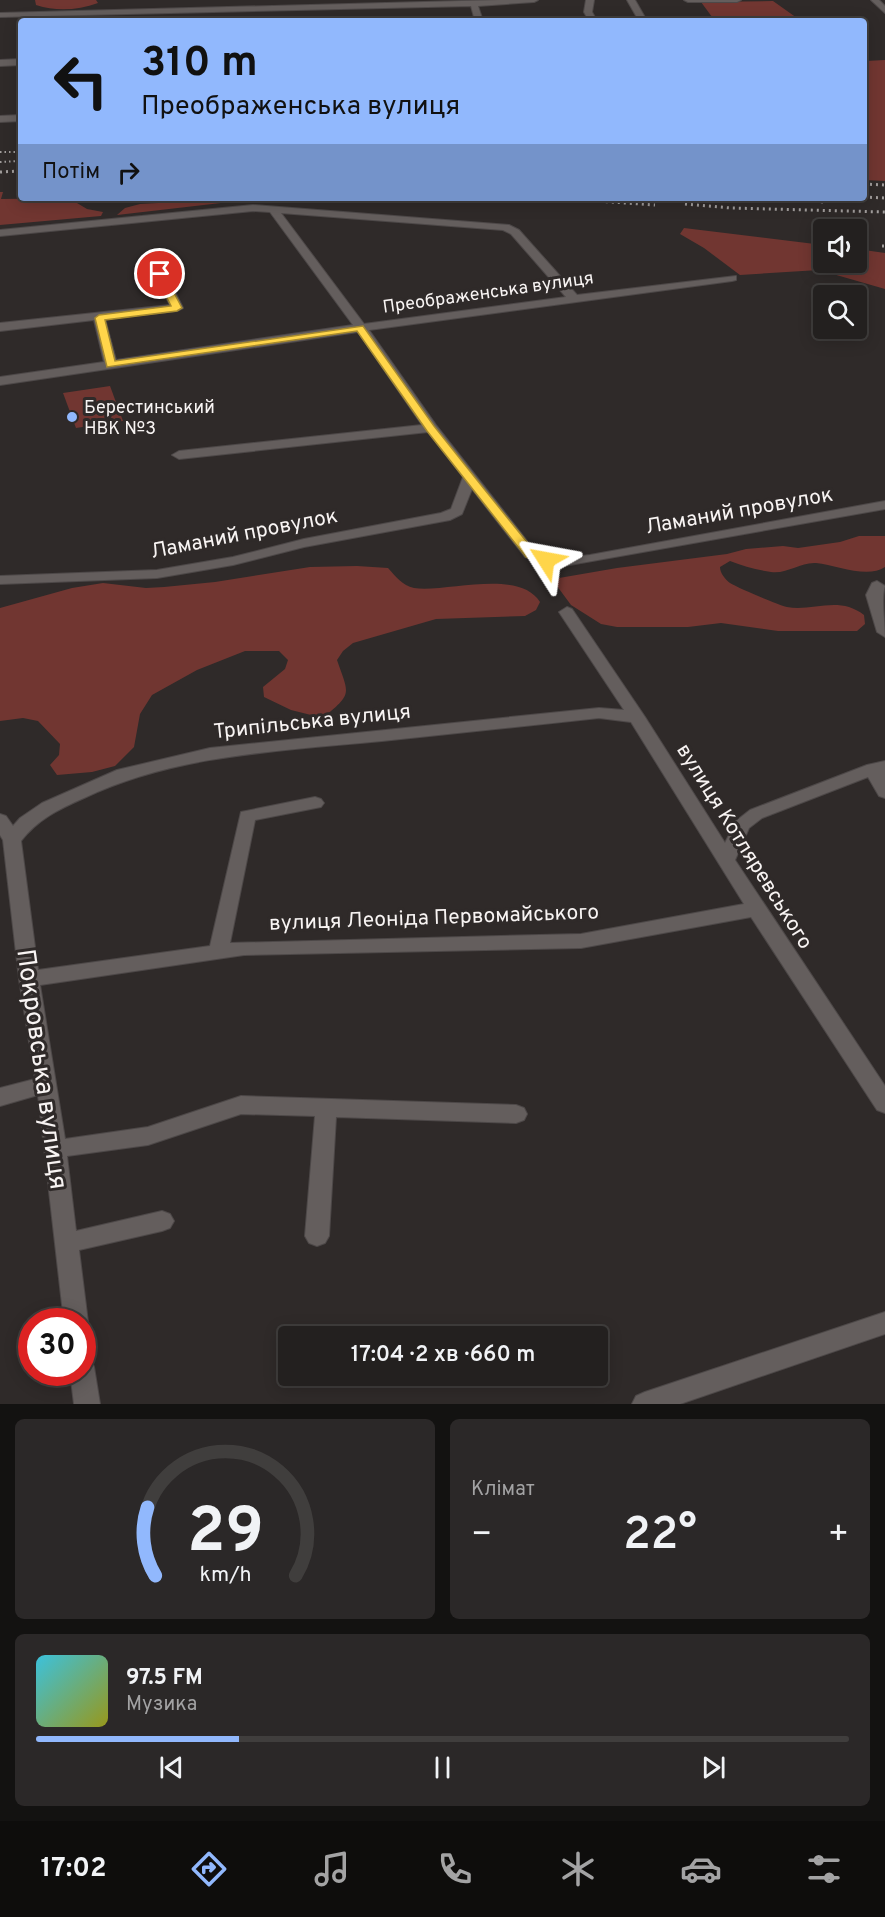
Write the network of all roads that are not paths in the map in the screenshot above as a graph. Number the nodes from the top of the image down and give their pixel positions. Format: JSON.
{"nodes":[{"id":1,"x":534,"y":0,"type":"edge"},
{"id":2,"x":590,"y":0,"type":"edge"},
{"id":3,"x":631,"y":0,"type":"edge"},
{"id":4,"x":688,"y":0,"type":"edge"},
{"id":5,"x":737,"y":0,"type":"edge"},
{"id":6,"x":875,"y":0,"type":"edge"},
{"id":7,"x":474,"y":4,"type":"junction"},
{"id":8,"x":152,"y":11,"type":"junction"},
{"id":9,"x":885,"y":11,"type":"edge"},
{"id":10,"x":0,"y":15,"type":"edge"},
{"id":11,"x":150,"y":18,"type":"edge"},
{"id":12,"x":478,"y":18,"type":"edge"},
{"id":13,"x":591,"y":18,"type":"edge"},
{"id":14,"x":641,"y":18,"type":"edge"},
{"id":15,"x":18,"y":62,"type":"edge"},
{"id":16,"x":0,"y":63,"type":"edge"},
{"id":17,"x":18,"y":118,"type":"edge"},
{"id":18,"x":0,"y":119,"type":"edge"},
{"id":19,"x":273,"y":209,"type":"junction"},
{"id":20,"x":0,"y":233,"type":"edge"},
{"id":21,"x":160,"y":274,"type":"dead end"},
{"id":22,"x":732,"y":278,"type":"dead end"},
{"id":23,"x":574,"y":298,"type":"junction"},
{"id":24,"x":99,"y":318,"type":"junction"},
{"id":25,"x":0,"y":327,"type":"edge"},
{"id":26,"x":360,"y":328,"type":"junction"},
{"id":27,"x":111,"y":364,"type":"junction"},
{"id":28,"x":0,"y":381,"type":"edge"},
{"id":29,"x":431,"y":428,"type":"junction"},
{"id":30,"x":179,"y":455,"type":"dead end"},
{"id":31,"x":469,"y":478,"type":"junction"},
{"id":32,"x":885,"y":506,"type":"edge"},
{"id":33,"x":0,"y":580,"type":"edge"},
{"id":34,"x":877,"y":586,"type":"dead end"},
{"id":35,"x":567,"y":612,"type":"dead end"},
{"id":36,"x":885,"y":632,"type":"edge"},
{"id":37,"x":637,"y":717,"type":"junction"},
{"id":38,"x":879,"y":768,"type":"edge"},
{"id":39,"x":885,"y":792,"type":"edge"},
{"id":40,"x":315,"y":802,"type":"dead end"},
{"id":41,"x":0,"y":820,"type":"edge"},
{"id":42,"x":12,"y":840,"type":"junction"},
{"id":43,"x":725,"y":862,"type":"junction"},
{"id":44,"x":756,"y":909,"type":"junction"},
{"id":45,"x":219,"y":950,"type":"junction"},
{"id":46,"x":29,"y":979,"type":"junction"},
{"id":47,"x":47,"y":1084,"type":"junction"},
{"id":48,"x":0,"y":1097,"type":"edge"},
{"id":49,"x":885,"y":1104,"type":"edge"},
{"id":50,"x":326,"y":1108,"type":"junction"},
{"id":51,"x":516,"y":1114,"type":"dead end"},
{"id":52,"x":55,"y":1149,"type":"junction"},
{"id":53,"x":162,"y":1221,"type":"dead end"},
{"id":54,"x":317,"y":1236,"type":"dead end"},
{"id":55,"x":66,"y":1244,"type":"junction"},
{"id":56,"x":74,"y":1308,"type":"edge"},
{"id":57,"x":885,"y":1323,"type":"edge"},
{"id":58,"x":85,"y":1386,"type":"edge"},
{"id":59,"x":87,"y":1404,"type":"edge"},
{"id":60,"x":645,"y":1404,"type":"edge"}],
"edges":[{"from":1,"to":7,"type":"street"},
{"from":2,"to":13,"type":"street"},
{"from":3,"to":14,"type":"street"},
{"from":4,"to":5,"type":"street"},
{"from":6,"to":9,"type":"street"},
{"from":7,"to":8,"type":"street"},
{"from":7,"to":12,"type":"street"},
{"from":8,"to":10,"type":"street"},
{"from":8,"to":11,"type":"street"},
{"from":15,"to":16,"type":"street"},
{"from":17,"to":18,"type":"street"},
{"from":19,"to":20,"type":"street"},
{"from":19,"to":23,"type":"street"},
{"from":19,"to":26,"type":"street"},
{"from":21,"to":24,"type":"street"},
{"from":22,"to":23,"type":"street","name":"Преображенська вулиця"},
{"from":23,"to":26,"type":"street","name":"Преображенська вулиця"},
{"from":24,"to":25,"type":"street"},
{"from":24,"to":27,"type":"street"},
{"from":26,"to":27,"type":"street","name":"Преображенська вулиця"},
{"from":26,"to":29,"type":"street"},
{"from":27,"to":28,"type":"street","name":"Преображенська вулиця"},
{"from":29,"to":30,"type":"street"},
{"from":29,"to":31,"type":"street"},
{"from":31,"to":32,"type":"street","name":"Ламаний провулок"},
{"from":31,"to":33,"type":"street","name":"Ламаний провулок"},
{"from":34,"to":36,"type":"street"},
{"from":35,"to":37,"type":"street","name":"вулиця Котляревського"},
{"from":37,"to":42,"type":"street","name":"Трипільська вулиця"},
{"from":37,"to":43,"type":"street","name":"вулиця Котляревського"},
{"from":38,"to":39,"type":"street"},
{"from":38,"to":43,"type":"street"},
{"from":40,"to":45,"type":"street"},
{"from":41,"to":42,"type":"street","name":"Покровська вулиця"},
{"from":42,"to":46,"type":"street","name":"Покровська вулиця"},
{"from":43,"to":44,"type":"street","name":"вулиця Котляревського"},
{"from":44,"to":45,"type":"street","name":"вулиця Леоніда Первомайського"},
{"from":44,"to":49,"type":"street","name":"вулиця Котляревського"},
{"from":45,"to":46,"type":"street","name":"вулиця Леоніда Первомайського"},
{"from":46,"to":47,"type":"street","name":"Покровська вулиця"},
{"from":47,"to":48,"type":"street"},
{"from":47,"to":52,"type":"street","name":"Покровська вулиця"},
{"from":50,"to":51,"type":"street"},
{"from":50,"to":52,"type":"street"},
{"from":50,"to":54,"type":"street"},
{"from":52,"to":55,"type":"street","name":"Покровська вулиця"},
{"from":53,"to":55,"type":"street"},
{"from":55,"to":56,"type":"street","name":"Покровська вулиця"},
{"from":57,"to":60,"type":"street"},
{"from":58,"to":59,"type":"street"}]}
